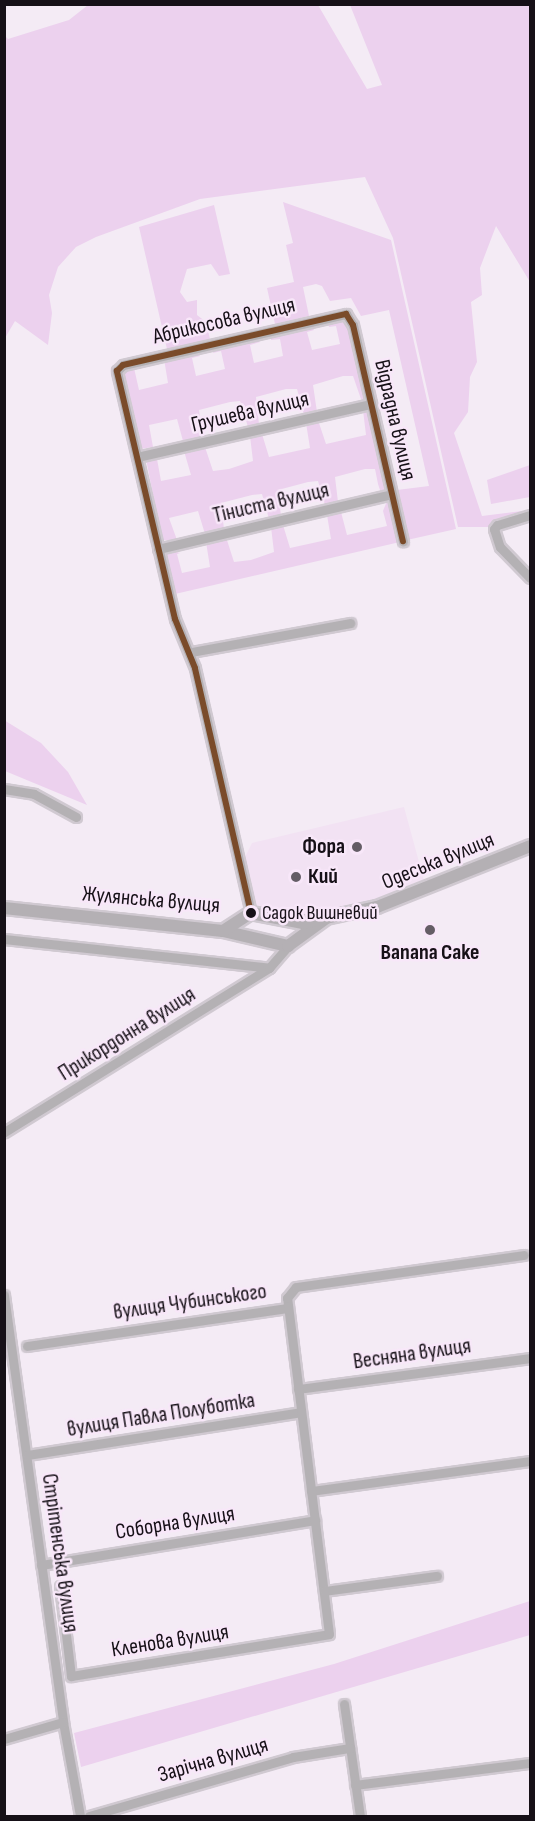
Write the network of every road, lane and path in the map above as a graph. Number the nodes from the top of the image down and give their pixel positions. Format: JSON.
{"nodes":[{"id":1,"x":341,"y":313,"type":"joint"},
{"id":2,"x":371,"y":404,"type":"junction"},
{"id":3,"x":137,"y":457,"type":"junction"},
{"id":4,"x":392,"y":494,"type":"junction"},
{"id":5,"x":531,"y":515,"type":"edge"},
{"id":6,"x":403,"y":541,"type":"dead end"},
{"id":7,"x":158,"y":549,"type":"junction"},
{"id":8,"x":531,"y":578,"type":"edge"},
{"id":9,"x":350,"y":623,"type":"dead end"},
{"id":10,"x":191,"y":652,"type":"junction"},
{"id":11,"x":4,"y":789,"type":"edge"},
{"id":12,"x":76,"y":817,"type":"dead end"},
{"id":13,"x":531,"y":846,"type":"edge"},
{"id":14,"x":4,"y":908,"type":"edge"},
{"id":15,"x":248,"y":915,"type":"junction"},
{"id":16,"x":325,"y":919,"type":"junction"},
{"id":17,"x":296,"y":923,"type":"junction"},
{"id":18,"x":223,"y":931,"type":"junction"},
{"id":19,"x":248,"y":936,"type":"junction"},
{"id":20,"x":4,"y":939,"type":"edge"},
{"id":21,"x":302,"y":939,"type":"junction"},
{"id":22,"x":288,"y":946,"type":"junction"},
{"id":23,"x":269,"y":968,"type":"junction"},
{"id":24,"x":4,"y":1132,"type":"edge"},
{"id":25,"x":524,"y":1255,"type":"dead end"},
{"id":26,"x":4,"y":1295,"type":"edge"},
{"id":27,"x":286,"y":1308,"type":"junction"},
{"id":28,"x":27,"y":1346,"type":"dead end"},
{"id":29,"x":531,"y":1358,"type":"edge"},
{"id":30,"x":298,"y":1389,"type":"junction"},
{"id":31,"x":301,"y":1412,"type":"junction"},
{"id":32,"x":27,"y":1455,"type":"junction"},
{"id":33,"x":531,"y":1461,"type":"edge"},
{"id":34,"x":311,"y":1491,"type":"junction"},
{"id":35,"x":315,"y":1520,"type":"junction"},
{"id":36,"x":41,"y":1565,"type":"junction"},
{"id":37,"x":437,"y":1576,"type":"dead end"},
{"id":38,"x":60,"y":1586,"type":"dead end"},
{"id":39,"x":324,"y":1591,"type":"junction"},
{"id":40,"x":344,"y":1704,"type":"dead end"},
{"id":41,"x":63,"y":1722,"type":"junction"},
{"id":42,"x":4,"y":1739,"type":"edge"},
{"id":43,"x":350,"y":1748,"type":"junction"},
{"id":44,"x":531,"y":1763,"type":"edge"},
{"id":45,"x":356,"y":1785,"type":"junction"},
{"id":46,"x":80,"y":1816,"type":"edge"},
{"id":47,"x":89,"y":1816,"type":"edge"},
{"id":48,"x":360,"y":1816,"type":"edge"}],
"edges":[{"from":1,"to":2,"type":"street","name":"Відрадна вулиця"},
{"from":1,"to":3,"type":"street","name":"Абрикосова вулиця"},
{"from":2,"to":3,"type":"street","name":"Грушева вулиця"},
{"from":2,"to":4,"type":"street","name":"Відрадна вулиця"},
{"from":3,"to":7,"type":"street"},
{"from":4,"to":6,"type":"street","name":"Відрадна вулиця"},
{"from":4,"to":7,"type":"street","name":"Тіниста вулиця"},
{"from":5,"to":8,"type":"street"},
{"from":7,"to":10,"type":"street"},
{"from":9,"to":10,"type":"street"},
{"from":10,"to":15,"type":"street"},
{"from":11,"to":12,"type":"street"},
{"from":13,"to":16,"type":"street","name":"Одеська вулиця"},
{"from":14,"to":18,"type":"street","name":"Жулянська вулиця"},
{"from":15,"to":17,"type":"street","name":"Жулянська вулиця"},
{"from":15,"to":18,"type":"street","name":"Жулянська вулиця"},
{"from":15,"to":19,"type":"street"},
{"from":16,"to":17,"type":"street","name":"Жулянська вулиця"},
{"from":16,"to":21,"type":"street"},
{"from":17,"to":21,"type":"street"},
{"from":18,"to":19,"type":"street"},
{"from":19,"to":22,"type":"street"},
{"from":20,"to":23,"type":"street","name":"Прикордонна вулиця"},
{"from":21,"to":22,"type":"street"},
{"from":22,"to":23,"type":"street","name":"Прикордонна вулиця"},
{"from":23,"to":24,"type":"street","name":"Прикордонна вулиця"},
{"from":25,"to":27,"type":"street","name":"вулиця Чубинського"},
{"from":26,"to":32,"type":"street","name":"Стрітенська вулиця"},
{"from":27,"to":28,"type":"street","name":"вулиця Чубинського"},
{"from":27,"to":30,"type":"street"},
{"from":29,"to":30,"type":"street","name":"Весняна вулиця"},
{"from":30,"to":31,"type":"street"},
{"from":31,"to":32,"type":"street","name":"вулиця Павла Полуботка"},
{"from":31,"to":34,"type":"street"},
{"from":32,"to":36,"type":"street","name":"Стрітенська вулиця"},
{"from":33,"to":34,"type":"street"},
{"from":34,"to":35,"type":"street"},
{"from":35,"to":36,"type":"street","name":"Соборна вулиця"},
{"from":35,"to":39,"type":"street"},
{"from":36,"to":41,"type":"street","name":"Стрітенська вулиця"},
{"from":37,"to":39,"type":"street"},
{"from":38,"to":39,"type":"street","name":"Кленова вулиця"},
{"from":40,"to":43,"type":"street"},
{"from":41,"to":42,"type":"street"},
{"from":41,"to":46,"type":"street","name":"Стрітенська вулиця"},
{"from":43,"to":45,"type":"street"},
{"from":43,"to":47,"type":"street","name":"Зарічна вулиця"},
{"from":44,"to":45,"type":"street"},
{"from":45,"to":48,"type":"street"}]}
